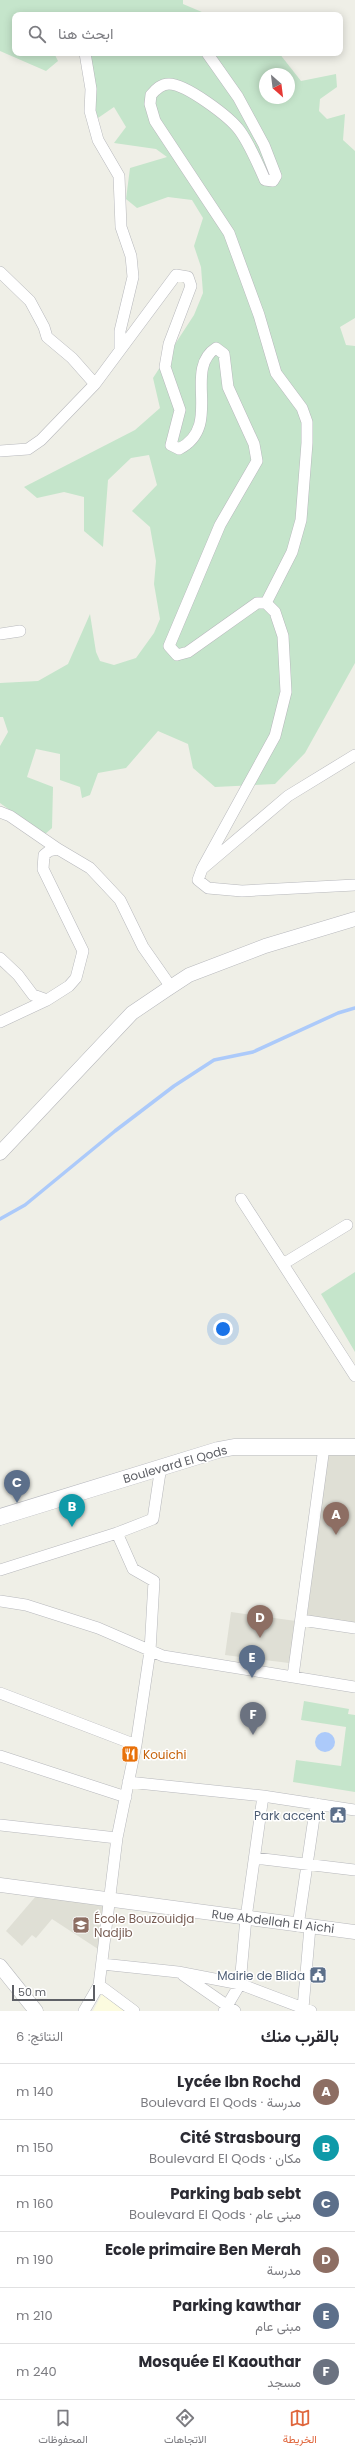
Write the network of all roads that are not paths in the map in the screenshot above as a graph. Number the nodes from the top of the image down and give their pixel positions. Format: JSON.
{"nodes":[{"id":1,"x":86,"y":56,"type":"edge"},
{"id":2,"x":209,"y":56,"type":"edge"},
{"id":3,"x":0,"y":272,"type":"edge"},
{"id":4,"x":120,"y":349,"type":"junction"},
{"id":5,"x":95,"y":384,"type":"junction"},
{"id":6,"x":0,"y":451,"type":"edge"},
{"id":7,"x":266,"y":603,"type":"junction"},
{"id":8,"x":20,"y":630,"type":"dead end"},
{"id":9,"x":0,"y":634,"type":"edge"},
{"id":10,"x":355,"y":755,"type":"edge"},
{"id":11,"x":0,"y":812,"type":"edge"},
{"id":12,"x":58,"y":849,"type":"junction"},
{"id":13,"x":202,"y":869,"type":"junction"},
{"id":14,"x":355,"y":885,"type":"edge"},
{"id":15,"x":355,"y":919,"type":"edge"},
{"id":16,"x":0,"y":958,"type":"edge"},
{"id":17,"x":171,"y":987,"type":"junction"},
{"id":18,"x":47,"y":1000,"type":"junction"},
{"id":19,"x":0,"y":1022,"type":"edge"},
{"id":20,"x":0,"y":1153,"type":"edge"},
{"id":21,"x":241,"y":1200,"type":"dead end"},
{"id":22,"x":347,"y":1225,"type":"dead end"},
{"id":23,"x":283,"y":1264,"type":"junction"},
{"id":24,"x":355,"y":1376,"type":"edge"},
{"id":25,"x":324,"y":1447,"type":"junction"},
{"id":26,"x":355,"y":1447,"type":"edge"},
{"id":27,"x":161,"y":1466,"type":"junction"},
{"id":28,"x":0,"y":1517,"type":"edge"},
{"id":29,"x":117,"y":1533,"type":"junction"},
{"id":30,"x":0,"y":1570,"type":"edge"},
{"id":31,"x":0,"y":1601,"type":"edge"},
{"id":32,"x":301,"y":1620,"type":"junction"},
{"id":33,"x":355,"y":1628,"type":"edge"},
{"id":34,"x":150,"y":1651,"type":"junction"},
{"id":35,"x":293,"y":1676,"type":"junction"},
{"id":36,"x":355,"y":1687,"type":"edge"},
{"id":37,"x":0,"y":1693,"type":"edge"},
{"id":38,"x":136,"y":1744,"type":"junction"},
{"id":39,"x":0,"y":1756,"type":"edge"},
{"id":40,"x":128,"y":1782,"type":"junction"},
{"id":41,"x":263,"y":1796,"type":"junction"},
{"id":42,"x":126,"y":1797,"type":"junction"},
{"id":43,"x":316,"y":1804,"type":"junction"},
{"id":44,"x":355,"y":1810,"type":"edge"},
{"id":45,"x":0,"y":1825,"type":"edge"},
{"id":46,"x":117,"y":1838,"type":"junction"},
{"id":47,"x":255,"y":1858,"type":"junction"},
{"id":48,"x":308,"y":1864,"type":"junction"},
{"id":49,"x":355,"y":1870,"type":"edge"},
{"id":50,"x":0,"y":1885,"type":"edge"},
{"id":51,"x":108,"y":1899,"type":"junction"},
{"id":52,"x":246,"y":1918,"type":"junction"},
{"id":53,"x":304,"y":1926,"type":"junction"},
{"id":54,"x":355,"y":1932,"type":"edge"},
{"id":55,"x":102,"y":1964,"type":"junction"},
{"id":56,"x":0,"y":1966,"type":"edge"},
{"id":57,"x":178,"y":1972,"type":"junction"},
{"id":58,"x":240,"y":1984,"type":"junction"},
{"id":59,"x":99,"y":1985,"type":"junction"},
{"id":60,"x":229,"y":2009,"type":"edge"},
{"id":61,"x":307,"y":2009,"type":"edge"},
{"id":62,"x":36,"y":2011,"type":"edge"},
{"id":63,"x":84,"y":2011,"type":"edge"},
{"id":64,"x":134,"y":2011,"type":"edge"}],
"edges":[{"from":1,"to":4,"type":"street"},
{"from":2,"to":7,"type":"street"},
{"from":3,"to":5,"type":"street"},
{"from":4,"to":5,"type":"street"},
{"from":4,"to":7,"type":"street"},
{"from":5,"to":6,"type":"street"},
{"from":7,"to":13,"type":"street"},
{"from":8,"to":9,"type":"street"},
{"from":10,"to":13,"type":"street"},
{"from":11,"to":12,"type":"street"},
{"from":12,"to":17,"type":"street"},
{"from":12,"to":18,"type":"street"},
{"from":13,"to":14,"type":"street"},
{"from":15,"to":17,"type":"street"},
{"from":16,"to":18,"type":"street"},
{"from":17,"to":20,"type":"street"},
{"from":18,"to":19,"type":"street"},
{"from":21,"to":23,"type":"street"},
{"from":22,"to":23,"type":"street"},
{"from":23,"to":24,"type":"street"},
{"from":25,"to":26,"type":"main road","name":"Boulevard El Qods"},
{"from":25,"to":27,"type":"main road","name":"Boulevard El Qods"},
{"from":25,"to":32,"type":"street"},
{"from":27,"to":28,"type":"main road","name":"Boulevard El Qods"},
{"from":27,"to":29,"type":"street"},
{"from":29,"to":30,"type":"street"},
{"from":29,"to":34,"type":"street"},
{"from":31,"to":34,"type":"street"},
{"from":32,"to":33,"type":"street"},
{"from":32,"to":35,"type":"street"},
{"from":34,"to":35,"type":"street"},
{"from":34,"to":38,"type":"street"},
{"from":35,"to":36,"type":"street"},
{"from":37,"to":38,"type":"street"},
{"from":38,"to":40,"type":"street"},
{"from":39,"to":42,"type":"street"},
{"from":40,"to":41,"type":"street"},
{"from":40,"to":42,"type":"street"},
{"from":41,"to":43,"type":"street"},
{"from":41,"to":47,"type":"street"},
{"from":42,"to":46,"type":"street"},
{"from":43,"to":44,"type":"street"},
{"from":43,"to":48,"type":"street"},
{"from":45,"to":46,"type":"street"},
{"from":46,"to":51,"type":"street"},
{"from":47,"to":48,"type":"street"},
{"from":47,"to":52,"type":"street"},
{"from":48,"to":49,"type":"street"},
{"from":48,"to":53,"type":"street"},
{"from":50,"to":51,"type":"street","name":"Rue Abdellah El Aichi"},
{"from":51,"to":52,"type":"street","name":"Rue Abdellah El Aichi"},
{"from":51,"to":55,"type":"street"},
{"from":52,"to":53,"type":"street","name":"Rue Abdellah El Aichi"},
{"from":52,"to":58,"type":"street"},
{"from":53,"to":54,"type":"street","name":"Rue Abdellah El Aichi"},
{"from":53,"to":61,"type":"street"},
{"from":55,"to":57,"type":"street"},
{"from":55,"to":59,"type":"street"},
{"from":56,"to":62,"type":"street"},
{"from":57,"to":58,"type":"street"},
{"from":57,"to":60,"type":"street"},
{"from":58,"to":60,"type":"street"},
{"from":58,"to":61,"type":"street"},
{"from":59,"to":63,"type":"street"},
{"from":59,"to":64,"type":"street"}]}
